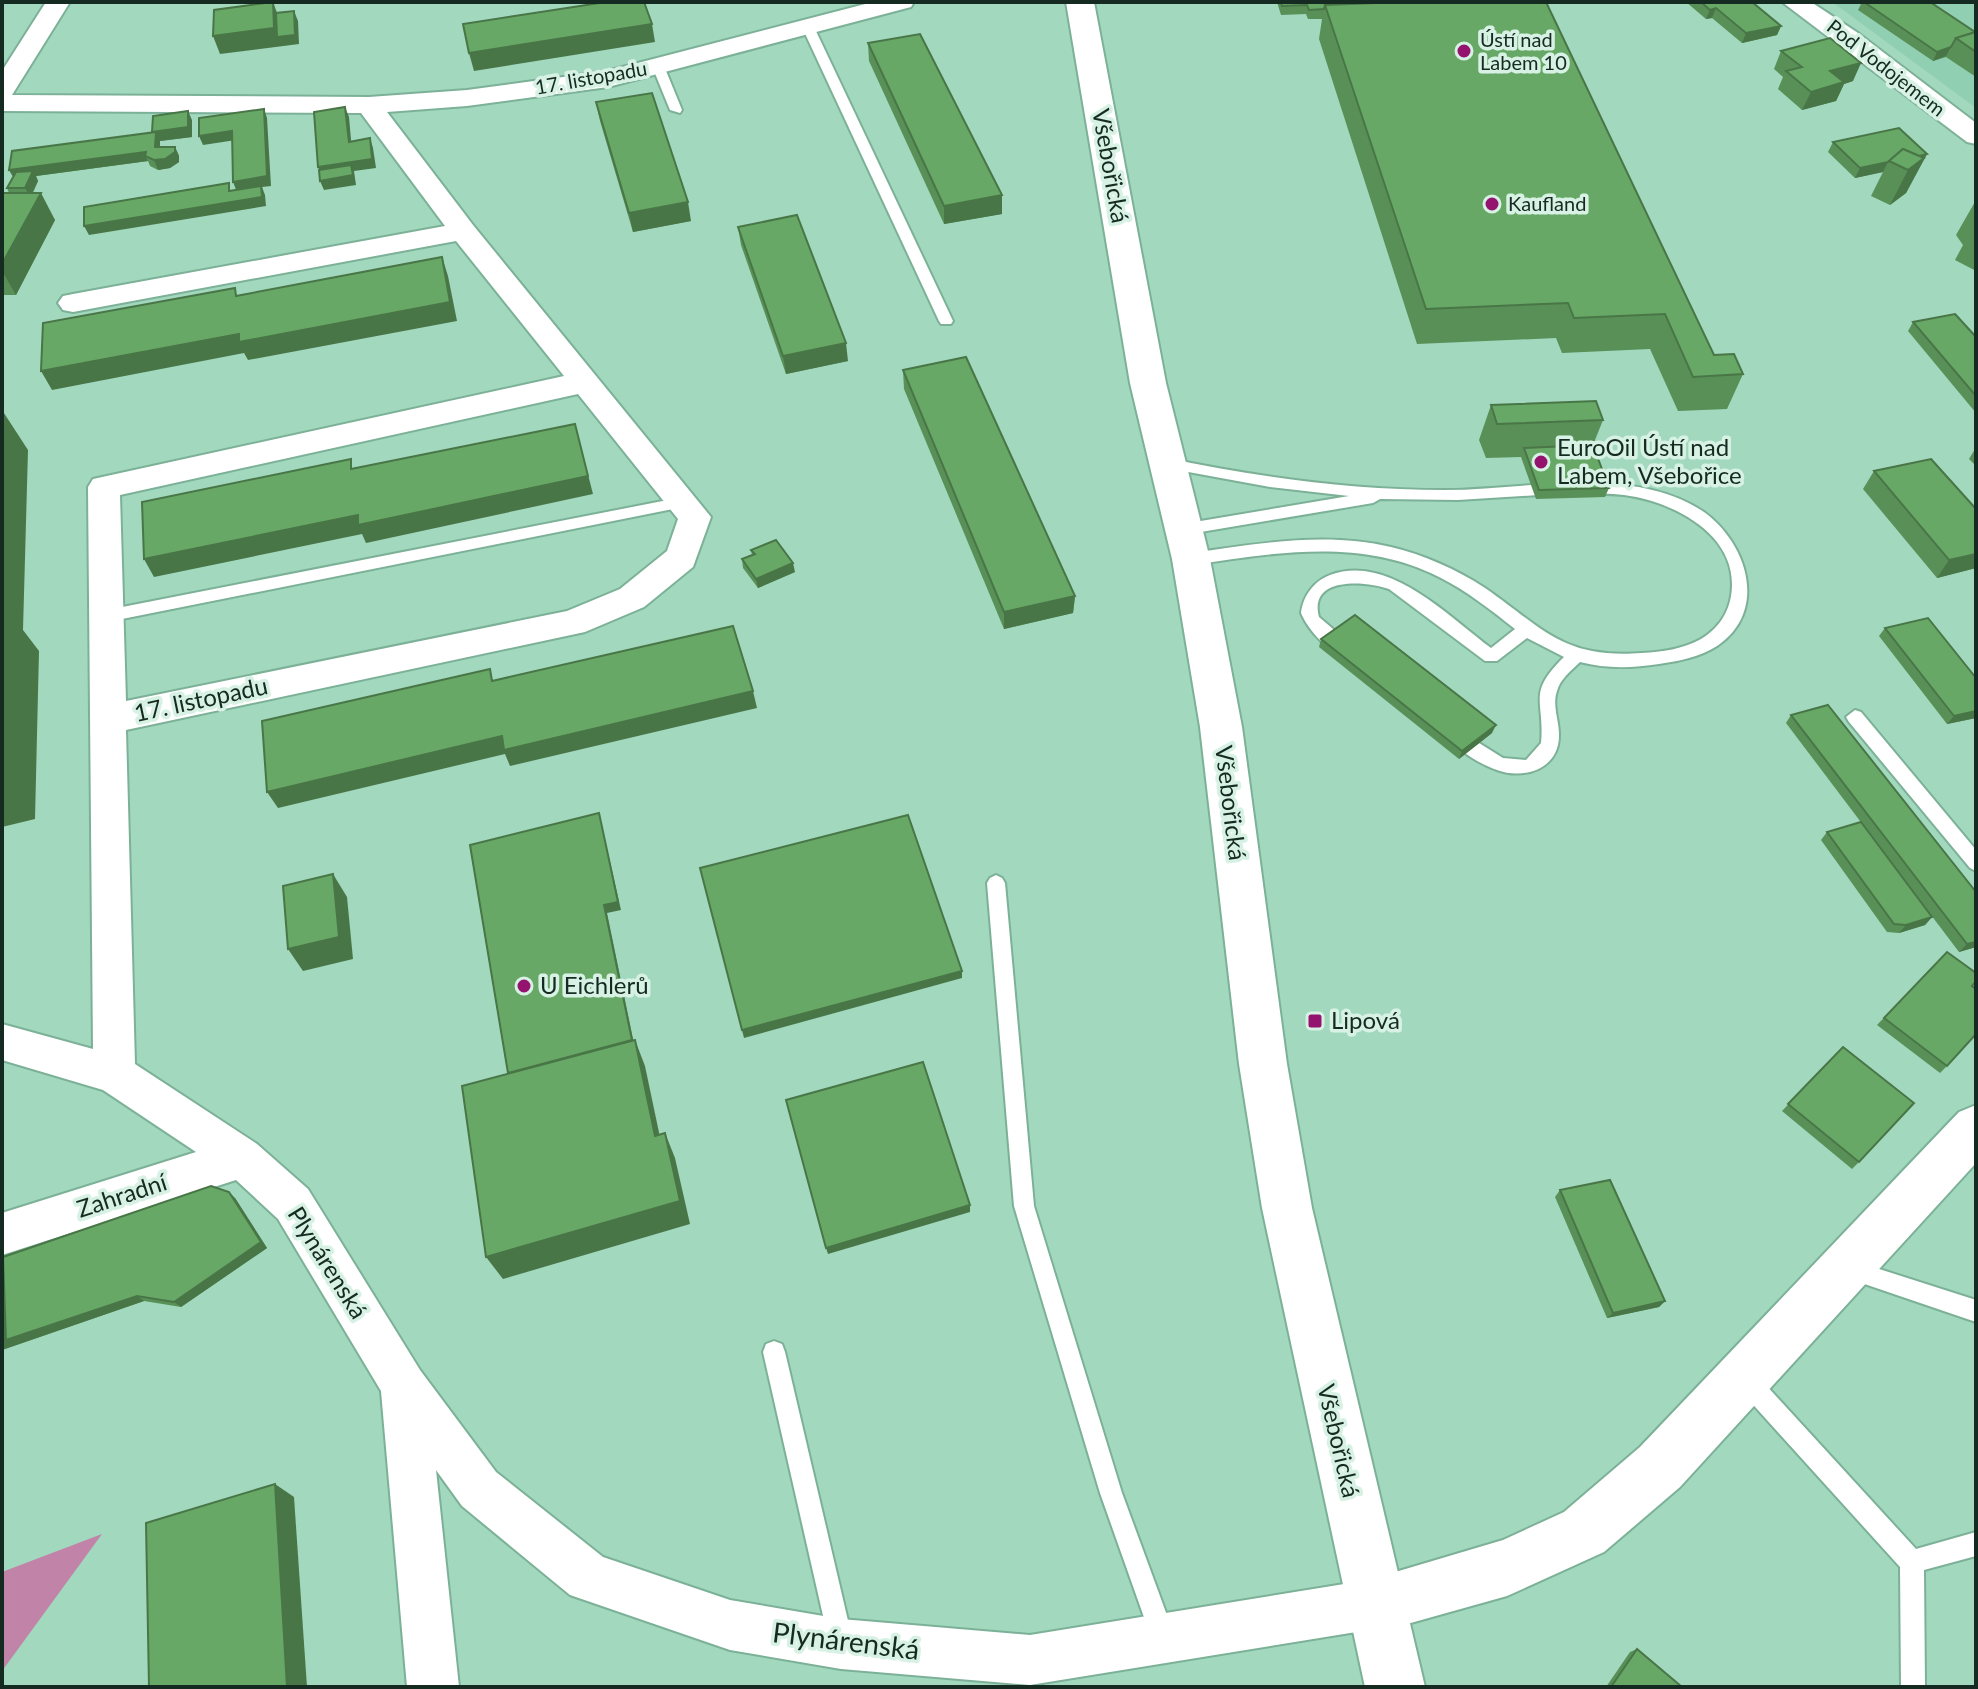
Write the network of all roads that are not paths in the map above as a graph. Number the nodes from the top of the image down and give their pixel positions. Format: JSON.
{"nodes":[{"id":1,"x":58,"y":2,"type":"edge"},
{"id":2,"x":902,"y":2,"type":"edge"},
{"id":3,"x":1080,"y":2,"type":"edge"},
{"id":4,"x":1794,"y":2,"type":"edge"},
{"id":5,"x":808,"y":27,"type":"junction"},
{"id":6,"x":2,"y":38,"type":"edge"},
{"id":7,"x":33,"y":42,"type":"junction"},
{"id":8,"x":658,"y":66,"type":"junction"},
{"id":9,"x":2,"y":91,"type":"edge"},
{"id":10,"x":2,"y":103,"type":"edge"},
{"id":11,"x":369,"y":105,"type":"junction"},
{"id":12,"x":676,"y":110,"type":"dead end"},
{"id":13,"x":1976,"y":136,"type":"edge"},
{"id":14,"x":463,"y":231,"type":"junction"},
{"id":15,"x":73,"y":303,"type":"dead end"},
{"id":16,"x":946,"y":321,"type":"dead end"},
{"id":17,"x":586,"y":382,"type":"junction"},
{"id":18,"x":1166,"y":463,"type":"junction"},
{"id":19,"x":1392,"y":494,"type":"junction"},
{"id":20,"x":683,"y":502,"type":"junction"},
{"id":21,"x":1187,"y":544,"type":"junction"},
{"id":22,"x":107,"y":616,"type":"junction"},
{"id":23,"x":1526,"y":630,"type":"junction"},
{"id":24,"x":1577,"y":655,"type":"junction"},
{"id":25,"x":1365,"y":664,"type":"edge"},
{"id":26,"x":1855,"y":717,"type":"dead end"},
{"id":27,"x":109,"y":719,"type":"junction"},
{"id":28,"x":1436,"y":720,"type":"edge"},
{"id":29,"x":1976,"y":863,"type":"edge"},
{"id":30,"x":996,"y":883,"type":"dead end"},
{"id":31,"x":2,"y":1042,"type":"edge"},
{"id":32,"x":114,"y":1074,"type":"junction"},
{"id":33,"x":1976,"y":1128,"type":"edge"},
{"id":34,"x":242,"y":1158,"type":"junction"},
{"id":35,"x":2,"y":1234,"type":"edge"},
{"id":36,"x":1846,"y":1268,"type":"junction"},
{"id":37,"x":1976,"y":1311,"type":"edge"},
{"id":38,"x":774,"y":1352,"type":"dead end"},
{"id":39,"x":1744,"y":1378,"type":"junction"},
{"id":40,"x":404,"y":1386,"type":"junction"},
{"id":41,"x":1976,"y":1544,"type":"edge"},
{"id":42,"x":1912,"y":1562,"type":"junction"},
{"id":43,"x":1375,"y":1604,"type":"junction"},
{"id":44,"x":1164,"y":1640,"type":"junction"},
{"id":45,"x":841,"y":1644,"type":"junction"},
{"id":46,"x":433,"y":1687,"type":"edge"},
{"id":47,"x":1395,"y":1687,"type":"edge"},
{"id":48,"x":1913,"y":1687,"type":"edge"}],
"edges":[{"from":1,"to":7,"type":"street"},
{"from":2,"to":5,"type":"street","name":"17. listopadu"},
{"from":3,"to":18,"type":"main road","name":"Všebořická"},
{"from":4,"to":13,"type":"street","name":"Pod Vodojemem"},
{"from":5,"to":8,"type":"street","name":"17. listopadu"},
{"from":5,"to":16,"type":"lane"},
{"from":6,"to":7,"type":"street"},
{"from":7,"to":9,"type":"street"},
{"from":8,"to":11,"type":"street","name":"17. listopadu"},
{"from":8,"to":12,"type":"lane"},
{"from":10,"to":11,"type":"street","name":"17. listopadu"},
{"from":11,"to":14,"type":"street"},
{"from":14,"to":15,"type":"street"},
{"from":14,"to":17,"type":"street"},
{"from":17,"to":20,"type":"street"},
{"from":17,"to":22,"type":"street","name":"17. listopadu"},
{"from":18,"to":19,"type":"lane"},
{"from":18,"to":21,"type":"main road","name":"Všebořická"},
{"from":19,"to":21,"type":"lane"},
{"from":19,"to":24,"type":"lane"},
{"from":20,"to":22,"type":"lane"},
{"from":20,"to":27,"type":"street","name":"17. listopadu"},
{"from":21,"to":23,"type":"lane"},
{"from":21,"to":43,"type":"main road","name":"Všebořická"},
{"from":22,"to":27,"type":"street","name":"17. listopadu"},
{"from":23,"to":24,"type":"lane"},
{"from":23,"to":25,"type":"lane"},
{"from":24,"to":28,"type":"lane"},
{"from":26,"to":29,"type":"lane"},
{"from":27,"to":32,"type":"street"},
{"from":30,"to":44,"type":"lane"},
{"from":31,"to":32,"type":"street","name":"Plynárenská"},
{"from":32,"to":34,"type":"street","name":"Plynárenská"},
{"from":33,"to":36,"type":"main road"},
{"from":34,"to":35,"type":"street","name":"Zahradní"},
{"from":34,"to":40,"type":"street","name":"Plynárenská"},
{"from":36,"to":37,"type":"lane"},
{"from":36,"to":39,"type":"main road"},
{"from":38,"to":45,"type":"lane"},
{"from":39,"to":42,"type":"lane"},
{"from":39,"to":43,"type":"main road"},
{"from":40,"to":45,"type":"street","name":"Plynárenská"},
{"from":40,"to":46,"type":"street","name":"Plynárenská"},
{"from":41,"to":42,"type":"lane"},
{"from":42,"to":48,"type":"lane"},
{"from":43,"to":44,"type":"street","name":"Plynárenská"},
{"from":43,"to":47,"type":"main road","name":"Všebořická"},
{"from":44,"to":45,"type":"street","name":"Plynárenská"}]}
